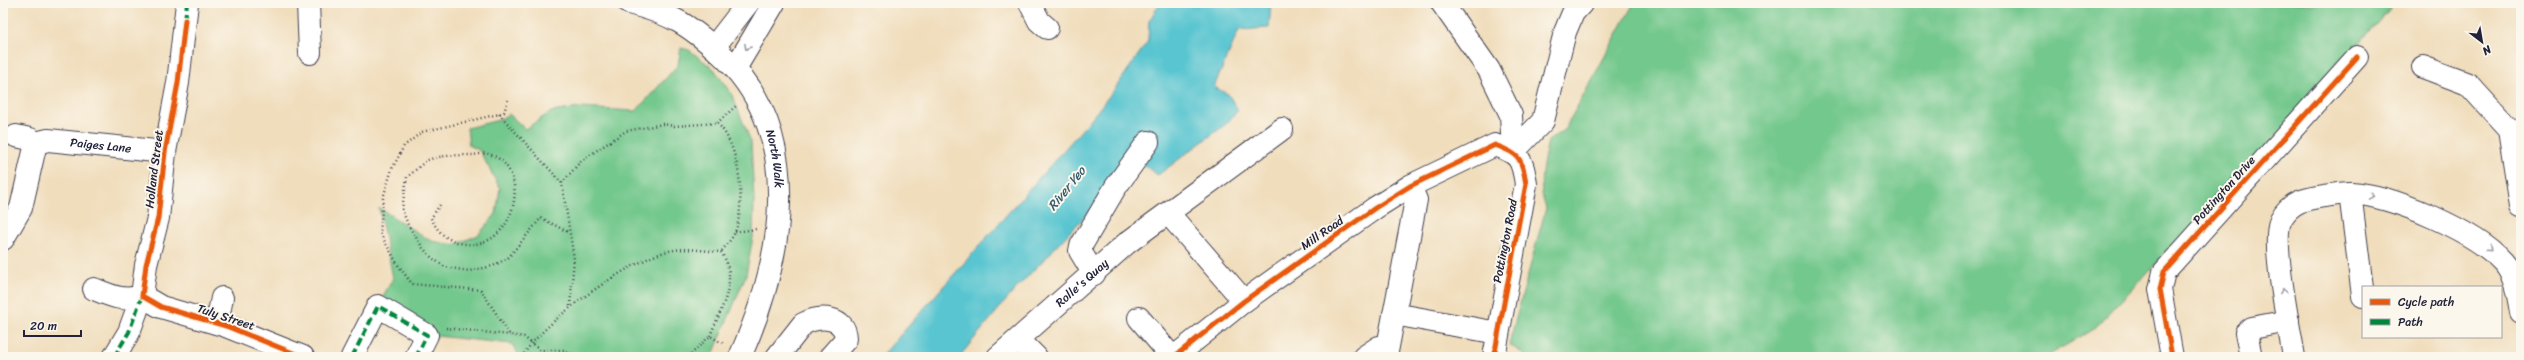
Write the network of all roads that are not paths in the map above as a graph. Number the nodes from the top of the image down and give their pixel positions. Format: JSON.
{"nodes":[{"id":1,"x":308,"y":3,"type":"edge"},
{"id":2,"x":629,"y":3,"type":"edge"},
{"id":3,"x":774,"y":3,"type":"edge"},
{"id":4,"x":1030,"y":3,"type":"edge"},
{"id":5,"x":1442,"y":3,"type":"edge"},
{"id":6,"x":1582,"y":3,"type":"edge"},
{"id":7,"x":747,"y":5,"type":"edge"},
{"id":8,"x":186,"y":11,"type":"edge"},
{"id":9,"x":762,"y":21,"type":"junction"},
{"id":10,"x":1047,"y":28,"type":"dead end"},
{"id":11,"x":714,"y":47,"type":"junction"},
{"id":12,"x":310,"y":53,"type":"dead end"},
{"id":13,"x":2357,"y":57,"type":"dead end"},
{"id":14,"x":736,"y":67,"type":"junction"},
{"id":15,"x":2423,"y":67,"type":"dead end"},
{"id":16,"x":1282,"y":130,"type":"dead end"},
{"id":17,"x":16,"y":136,"type":"dead end"},
{"id":18,"x":1148,"y":142,"type":"dead end"},
{"id":19,"x":36,"y":144,"type":"junction"},
{"id":20,"x":1504,"y":149,"type":"junction"},
{"id":21,"x":165,"y":152,"type":"junction"},
{"id":22,"x":1410,"y":186,"type":"junction"},
{"id":23,"x":2350,"y":193,"type":"junction"},
{"id":24,"x":2521,"y":206,"type":"edge"},
{"id":25,"x":1168,"y":213,"type":"junction"},
{"id":26,"x":3,"y":239,"type":"edge"},
{"id":27,"x":1094,"y":274,"type":"junction"},
{"id":28,"x":2362,"y":288,"type":"edge"},
{"id":29,"x":94,"y":290,"type":"dead end"},
{"id":30,"x":137,"y":297,"type":"junction"},
{"id":31,"x":222,"y":298,"type":"dead end"},
{"id":32,"x":1244,"y":301,"type":"junction"},
{"id":33,"x":2521,"y":312,"type":"edge"},
{"id":34,"x":1394,"y":314,"type":"junction"},
{"id":35,"x":1139,"y":318,"type":"dead end"},
{"id":36,"x":2288,"y":321,"type":"junction"},
{"id":37,"x":218,"y":323,"type":"junction"},
{"id":38,"x":1498,"y":333,"type":"junction"},
{"id":39,"x":1019,"y":340,"type":"junction"},
{"id":40,"x":111,"y":348,"type":"edge"},
{"id":41,"x":1386,"y":352,"type":"edge"},
{"id":42,"x":741,"y":356,"type":"edge"},
{"id":43,"x":303,"y":357,"type":"edge"},
{"id":44,"x":352,"y":357,"type":"edge"},
{"id":45,"x":416,"y":357,"type":"edge"},
{"id":46,"x":777,"y":357,"type":"edge"},
{"id":47,"x":830,"y":357,"type":"edge"},
{"id":48,"x":998,"y":357,"type":"edge"},
{"id":49,"x":1036,"y":357,"type":"edge"},
{"id":50,"x":1173,"y":357,"type":"edge"},
{"id":51,"x":1364,"y":357,"type":"edge"},
{"id":52,"x":1494,"y":357,"type":"edge"},
{"id":53,"x":2172,"y":357,"type":"edge"},
{"id":54,"x":2250,"y":357,"type":"edge"},
{"id":55,"x":2294,"y":357,"type":"edge"}],
"edges":[{"from":1,"to":12,"type":"street"},
{"from":2,"to":11,"type":"street","name":"North Walk"},
{"from":3,"to":9,"type":"street"},
{"from":4,"to":10,"type":"street"},
{"from":5,"to":20,"type":"street"},
{"from":6,"to":20,"type":"street"},
{"from":7,"to":9,"type":"street"},
{"from":7,"to":11,"type":"street"},
{"from":8,"to":21,"type":"street","name":"Holland Street"},
{"from":9,"to":14,"type":"street","one_way":true},
{"from":11,"to":14,"type":"street","name":"North Walk"},
{"from":13,"to":53,"type":"street","name":"Pottington Drive"},
{"from":14,"to":42,"type":"street","name":"North Walk"},
{"from":15,"to":24,"type":"street"},
{"from":16,"to":25,"type":"street","name":"Rolle's Quay"},
{"from":17,"to":19,"type":"street"},
{"from":18,"to":27,"type":"street"},
{"from":19,"to":21,"type":"street","name":"Paiges Lane"},
{"from":19,"to":26,"type":"street"},
{"from":20,"to":22,"type":"street","name":"Mill Road"},
{"from":20,"to":38,"type":"street","name":"Pottington Road"},
{"from":21,"to":30,"type":"street","name":"Holland Street"},
{"from":22,"to":32,"type":"street","name":"Mill Road"},
{"from":22,"to":34,"type":"street"},
{"from":23,"to":28,"type":"street"},
{"from":23,"to":33,"type":"street","one_way":true},
{"from":36,"to":23,"type":"street","one_way":true},
{"from":25,"to":27,"type":"street","name":"Rolle's Quay"},
{"from":25,"to":32,"type":"street"},
{"from":27,"to":39,"type":"street","name":"Rolle's Quay"},
{"from":29,"to":30,"type":"street"},
{"from":30,"to":37,"type":"street","name":"Tuly Street"},
{"from":30,"to":40,"type":"street","name":"Holland Street"},
{"from":31,"to":37,"type":"street"},
{"from":32,"to":50,"type":"street","name":"Mill Road"},
{"from":34,"to":38,"type":"street"},
{"from":34,"to":41,"type":"street"},
{"from":35,"to":50,"type":"street"},
{"from":36,"to":54,"type":"street"},
{"from":36,"to":55,"type":"street"},
{"from":37,"to":43,"type":"street","name":"Tuly Street"},
{"from":38,"to":52,"type":"street","name":"Pottington Road"},
{"from":39,"to":48,"type":"street","name":"Rolle's Quay"},
{"from":39,"to":49,"type":"street"},
{"from":41,"to":51,"type":"street"},
{"from":44,"to":45,"type":"street"},
{"from":46,"to":47,"type":"street"}]}
